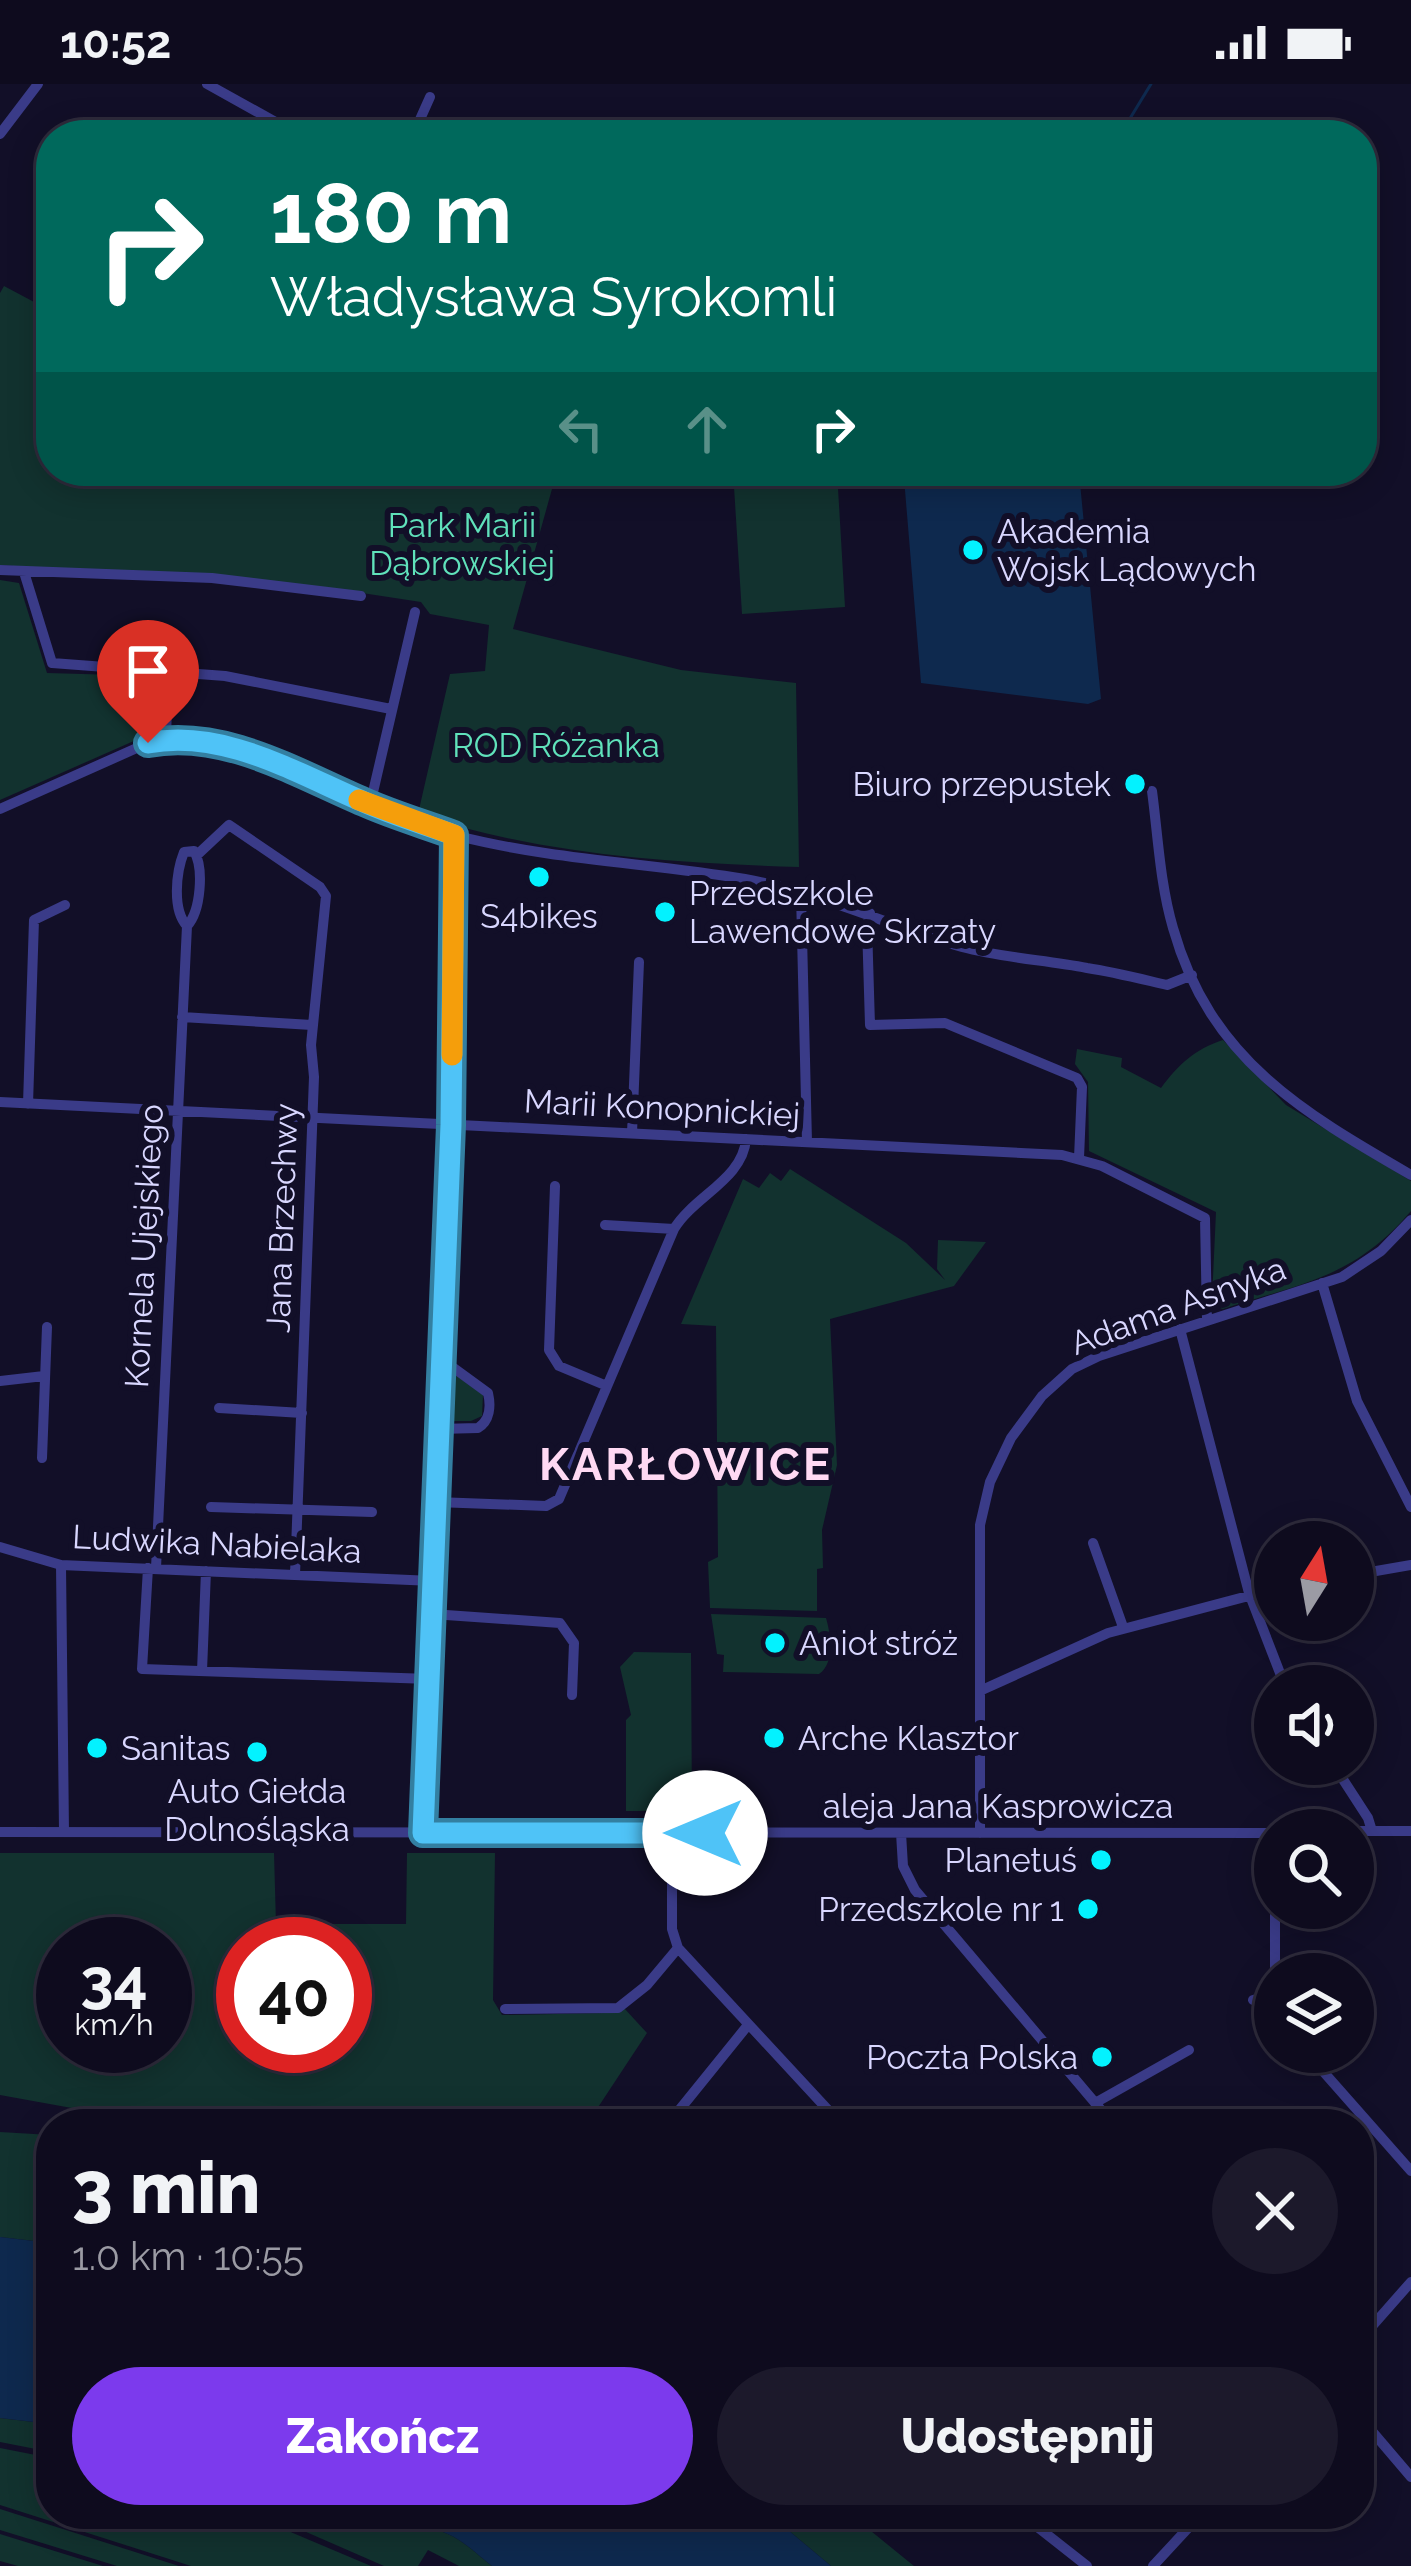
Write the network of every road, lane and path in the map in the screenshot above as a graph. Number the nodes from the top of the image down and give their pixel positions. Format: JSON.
{"nodes":[{"id":1,"x":38,"y":84,"type":"edge"},
{"id":2,"x":207,"y":84,"type":"edge"},
{"id":3,"x":430,"y":97,"type":"dead end"},
{"id":4,"x":272,"y":120,"type":"edge"},
{"id":5,"x":420,"y":120,"type":"edge"},
{"id":6,"x":0,"y":134,"type":"edge"},
{"id":7,"x":0,"y":570,"type":"edge"},
{"id":8,"x":24,"y":572,"type":"junction"},
{"id":9,"x":361,"y":596,"type":"dead end"},
{"id":10,"x":415,"y":612,"type":"dead end"},
{"id":11,"x":168,"y":670,"type":"junction"},
{"id":12,"x":391,"y":710,"type":"junction"},
{"id":13,"x":166,"y":740,"type":"junction"},
{"id":14,"x":1152,"y":790,"type":"dead end"},
{"id":15,"x":370,"y":805,"type":"junction"},
{"id":16,"x":0,"y":809,"type":"edge"},
{"id":17,"x":454,"y":835,"type":"junction"},
{"id":18,"x":197,"y":855,"type":"junction"},
{"id":19,"x":800,"y":893,"type":"junction"},
{"id":20,"x":65,"y":905,"type":"dead end"},
{"id":21,"x":870,"y":913,"type":"junction"},
{"id":22,"x":187,"y":926,"type":"junction"},
{"id":23,"x":639,"y":962,"type":"dead end"},
{"id":24,"x":1192,"y":975,"type":"junction"},
{"id":25,"x":182,"y":1017,"type":"junction"},
{"id":26,"x":312,"y":1025,"type":"junction"},
{"id":27,"x":0,"y":1102,"type":"edge"},
{"id":28,"x":28,"y":1103,"type":"junction"},
{"id":29,"x":178,"y":1112,"type":"junction"},
{"id":30,"x":313,"y":1118,"type":"junction"},
{"id":31,"x":451,"y":1125,"type":"junction"},
{"id":32,"x":632,"y":1133,"type":"junction"},
{"id":33,"x":746,"y":1139,"type":"junction"},
{"id":34,"x":807,"y":1142,"type":"junction"},
{"id":35,"x":1079,"y":1158,"type":"junction"},
{"id":36,"x":1411,"y":1175,"type":"edge"},
{"id":37,"x":555,"y":1186,"type":"dead end"},
{"id":38,"x":1411,"y":1220,"type":"edge"},
{"id":39,"x":605,"y":1225,"type":"dead end"},
{"id":40,"x":674,"y":1229,"type":"junction"},
{"id":41,"x":1322,"y":1283,"type":"junction"},
{"id":42,"x":1208,"y":1320,"type":"junction"},
{"id":43,"x":47,"y":1327,"type":"dead end"},
{"id":44,"x":1180,"y":1329,"type":"junction"},
{"id":45,"x":441,"y":1364,"type":"junction"},
{"id":46,"x":44,"y":1376,"type":"junction"},
{"id":47,"x":0,"y":1381,"type":"edge"},
{"id":48,"x":607,"y":1386,"type":"junction"},
{"id":49,"x":219,"y":1408,"type":"dead end"},
{"id":50,"x":302,"y":1413,"type":"junction"},
{"id":51,"x":439,"y":1429,"type":"junction"},
{"id":52,"x":42,"y":1458,"type":"dead end"},
{"id":53,"x":436,"y":1502,"type":"junction"},
{"id":54,"x":211,"y":1507,"type":"dead end"},
{"id":55,"x":1411,"y":1507,"type":"edge"},
{"id":56,"x":298,"y":1510,"type":"junction"},
{"id":57,"x":371,"y":1512,"type":"dead end"},
{"id":58,"x":1093,"y":1543,"type":"dead end"},
{"id":59,"x":0,"y":1547,"type":"edge"},
{"id":60,"x":61,"y":1565,"type":"junction"},
{"id":61,"x":1411,"y":1565,"type":"edge"},
{"id":62,"x":152,"y":1568,"type":"junction"},
{"id":63,"x":206,"y":1571,"type":"junction"},
{"id":64,"x":1374,"y":1571,"type":"edge"},
{"id":65,"x":296,"y":1575,"type":"junction"},
{"id":66,"x":434,"y":1581,"type":"junction"},
{"id":67,"x":1254,"y":1592,"type":"edge"},
{"id":68,"x":1249,"y":1593,"type":"junction"},
{"id":69,"x":432,"y":1614,"type":"junction"},
{"id":70,"x":1123,"y":1628,"type":"junction"},
{"id":71,"x":1277,"y":1665,"type":"edge"},
{"id":72,"x":202,"y":1671,"type":"junction"},
{"id":73,"x":430,"y":1679,"type":"junction"},
{"id":74,"x":982,"y":1690,"type":"junction"},
{"id":75,"x":572,"y":1696,"type":"dead end"},
{"id":76,"x":1374,"y":1831,"type":"edge"},
{"id":77,"x":1411,"y":1831,"type":"edge"},
{"id":78,"x":0,"y":1832,"type":"edge"},
{"id":79,"x":64,"y":1832,"type":"junction"},
{"id":80,"x":423,"y":1833,"type":"junction"},
{"id":81,"x":672,"y":1833,"type":"junction"},
{"id":82,"x":901,"y":1833,"type":"junction"},
{"id":83,"x":980,"y":1833,"type":"junction"},
{"id":84,"x":1254,"y":1833,"type":"edge"},
{"id":85,"x":678,"y":1948,"type":"junction"},
{"id":86,"x":505,"y":2009,"type":"dead end"},
{"id":87,"x":748,"y":2025,"type":"junction"},
{"id":88,"x":1189,"y":2050,"type":"dead end"},
{"id":89,"x":1325,"y":2073,"type":"edge"},
{"id":90,"x":1097,"y":2106,"type":"junction"},
{"id":91,"x":680,"y":2109,"type":"edge"},
{"id":92,"x":828,"y":2109,"type":"edge"},
{"id":93,"x":1094,"y":2109,"type":"edge"},
{"id":94,"x":1100,"y":2109,"type":"edge"},
{"id":95,"x":1356,"y":2109,"type":"edge"},
{"id":96,"x":1374,"y":2129,"type":"edge"},
{"id":97,"x":1411,"y":2171,"type":"edge"},
{"id":98,"x":1411,"y":2282,"type":"edge"},
{"id":99,"x":1374,"y":2324,"type":"edge"},
{"id":100,"x":1374,"y":2434,"type":"edge"},
{"id":101,"x":1411,"y":2477,"type":"edge"},
{"id":102,"x":1041,"y":2529,"type":"edge"},
{"id":103,"x":1187,"y":2529,"type":"edge"},
{"id":104,"x":1087,"y":2566,"type":"edge"},
{"id":105,"x":1154,"y":2566,"type":"edge"}],
"edges":[{"from":1,"to":6,"type":"street"},
{"from":2,"to":4,"type":"street"},
{"from":3,"to":5,"type":"street"},
{"from":7,"to":8,"type":"street"},
{"from":8,"to":9,"type":"street"},
{"from":8,"to":11,"type":"street"},
{"from":10,"to":12,"type":"street"},
{"from":11,"to":12,"type":"street"},
{"from":11,"to":13,"type":"street"},
{"from":12,"to":15,"type":"street"},
{"from":13,"to":15,"type":"street"},
{"from":13,"to":16,"type":"street"},
{"from":14,"to":24,"type":"street"},
{"from":15,"to":17,"type":"street"},
{"from":17,"to":19,"type":"street"},
{"from":17,"to":31,"type":"street"},
{"from":18,"to":22,"type":"street","name":"Kornela Ujejskiego"},
{"from":18,"to":22,"type":"street","name":"Kornela Ujejskiego"},
{"from":18,"to":26,"type":"street","name":"Jana Brzechwy"},
{"from":19,"to":21,"type":"street"},
{"from":19,"to":34,"type":"street"},
{"from":20,"to":28,"type":"street"},
{"from":21,"to":24,"type":"street"},
{"from":21,"to":35,"type":"street"},
{"from":22,"to":25,"type":"street","name":"Kornela Ujejskiego"},
{"from":23,"to":32,"type":"street"},
{"from":24,"to":36,"type":"street"},
{"from":25,"to":26,"type":"street"},
{"from":25,"to":29,"type":"street","name":"Kornela Ujejskiego"},
{"from":26,"to":30,"type":"street","name":"Jana Brzechwy"},
{"from":27,"to":28,"type":"street","name":"Marii Konopnickiej"},
{"from":28,"to":29,"type":"street","name":"Marii Konopnickiej"},
{"from":29,"to":30,"type":"street","name":"Marii Konopnickiej"},
{"from":29,"to":62,"type":"street","name":"Kornela Ujejskiego"},
{"from":30,"to":31,"type":"street","name":"Marii Konopnickiej"},
{"from":30,"to":50,"type":"street","name":"Jana Brzechwy"},
{"from":31,"to":32,"type":"street","name":"Marii Konopnickiej"},
{"from":31,"to":45,"type":"street"},
{"from":32,"to":33,"type":"street","name":"Marii Konopnickiej"},
{"from":33,"to":34,"type":"street","name":"Marii Konopnickiej"},
{"from":33,"to":40,"type":"street"},
{"from":34,"to":35,"type":"street","name":"Marii Konopnickiej"},
{"from":35,"to":42,"type":"street","name":"Marii Konopnickiej"},
{"from":37,"to":48,"type":"street"},
{"from":38,"to":41,"type":"street","name":"Adama Asnyka"},
{"from":39,"to":40,"type":"street"},
{"from":40,"to":48,"type":"street"},
{"from":41,"to":42,"type":"street","name":"Adama Asnyka"},
{"from":41,"to":55,"type":"street"},
{"from":42,"to":44,"type":"street","name":"Adama Asnyka"},
{"from":43,"to":46,"type":"street"},
{"from":44,"to":68,"type":"street"},
{"from":44,"to":74,"type":"street","name":"Adama Asnyka"},
{"from":45,"to":51,"type":"street"},
{"from":45,"to":51,"type":"street"},
{"from":46,"to":47,"type":"street"},
{"from":46,"to":52,"type":"street"},
{"from":48,"to":53,"type":"street"},
{"from":49,"to":50,"type":"street"},
{"from":50,"to":56,"type":"street","name":"Jana Brzechwy"},
{"from":51,"to":53,"type":"street"},
{"from":53,"to":66,"type":"street"},
{"from":54,"to":56,"type":"street"},
{"from":56,"to":57,"type":"street"},
{"from":56,"to":65,"type":"street","name":"Jana Brzechwy"},
{"from":58,"to":70,"type":"street"},
{"from":59,"to":60,"type":"street","name":"Ludwika Nabielaka"},
{"from":60,"to":62,"type":"street","name":"Ludwika Nabielaka"},
{"from":60,"to":79,"type":"street"},
{"from":61,"to":64,"type":"street"},
{"from":62,"to":63,"type":"street","name":"Ludwika Nabielaka"},
{"from":62,"to":72,"type":"street","name":"Kornela Ujejskiego"},
{"from":63,"to":65,"type":"street","name":"Ludwika Nabielaka"},
{"from":63,"to":72,"type":"street"},
{"from":65,"to":66,"type":"street","name":"Ludwika Nabielaka"},
{"from":66,"to":69,"type":"street"},
{"from":67,"to":68,"type":"street"},
{"from":68,"to":70,"type":"street"},
{"from":68,"to":71,"type":"street"},
{"from":69,"to":73,"type":"street"},
{"from":69,"to":75,"type":"street"},
{"from":70,"to":74,"type":"street"},
{"from":72,"to":73,"type":"street"},
{"from":73,"to":80,"type":"street"},
{"from":74,"to":83,"type":"street","name":"Adama Asnyka"},
{"from":76,"to":77,"type":"street"},
{"from":78,"to":79,"type":"street","name":"aleja Jana Kasprowicza"},
{"from":79,"to":80,"type":"street","name":"aleja Jana Kasprowicza"},
{"from":80,"to":81,"type":"street","name":"aleja Jana Kasprowicza"},
{"from":81,"to":82,"type":"street","name":"aleja Jana Kasprowicza"},
{"from":81,"to":85,"type":"street"},
{"from":82,"to":83,"type":"street","name":"aleja Jana Kasprowicza"},
{"from":82,"to":90,"type":"street"},
{"from":83,"to":84,"type":"street","name":"aleja Jana Kasprowicza"},
{"from":85,"to":86,"type":"street"},
{"from":85,"to":87,"type":"street"},
{"from":87,"to":91,"type":"street"},
{"from":87,"to":92,"type":"street"},
{"from":88,"to":90,"type":"street"},
{"from":89,"to":95,"type":"street"},
{"from":90,"to":93,"type":"street"},
{"from":90,"to":94,"type":"street"},
{"from":96,"to":97,"type":"street"},
{"from":98,"to":99,"type":"street"},
{"from":100,"to":101,"type":"street"},
{"from":102,"to":104,"type":"street"},
{"from":103,"to":105,"type":"street"}]}
